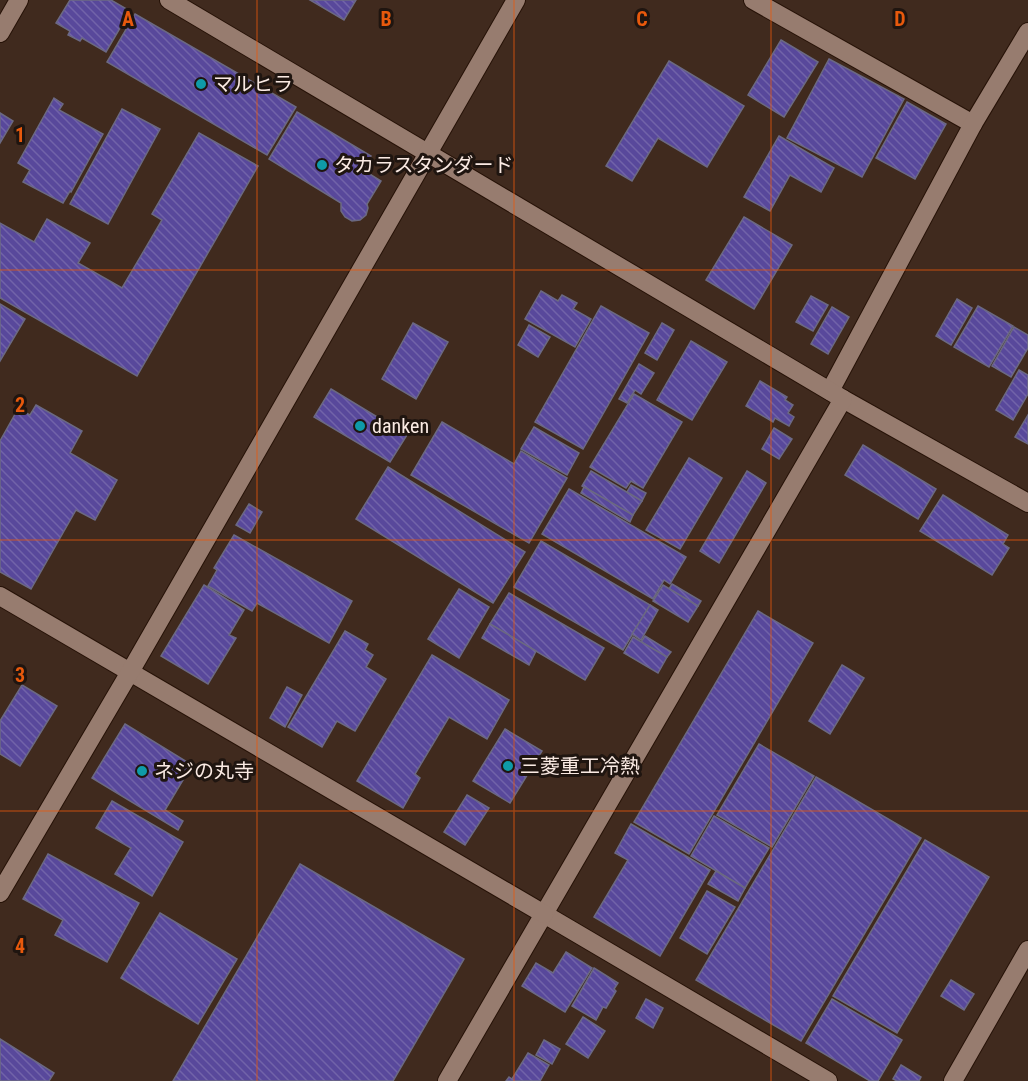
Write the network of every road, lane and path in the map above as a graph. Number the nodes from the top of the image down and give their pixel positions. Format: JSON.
{"nodes":[{"id":1,"x":19,"y":0,"type":"edge"},
{"id":2,"x":169,"y":0,"type":"edge"},
{"id":3,"x":516,"y":0,"type":"edge"},
{"id":4,"x":753,"y":0,"type":"edge"},
{"id":5,"x":1028,"y":32,"type":"edge"},
{"id":6,"x":0,"y":33,"type":"edge"},
{"id":7,"x":973,"y":124,"type":"junction"},
{"id":8,"x":428,"y":153,"type":"junction"},
{"id":9,"x":837,"y":395,"type":"junction"},
{"id":10,"x":1028,"y":503,"type":"edge"},
{"id":11,"x":0,"y":596,"type":"edge"},
{"id":12,"x":129,"y":672,"type":"junction"},
{"id":13,"x":0,"y":893,"type":"edge"},
{"id":14,"x":544,"y":914,"type":"junction"},
{"id":15,"x":1028,"y":950,"type":"edge"},
{"id":16,"x":447,"y":1081,"type":"edge"},
{"id":17,"x":828,"y":1081,"type":"edge"},
{"id":18,"x":954,"y":1081,"type":"edge"}],
"edges":[{"from":1,"to":6,"type":"street"},
{"from":2,"to":8,"type":"street"},
{"from":3,"to":8,"type":"street"},
{"from":4,"to":7,"type":"street"},
{"from":5,"to":7,"type":"street"},
{"from":7,"to":9,"type":"street"},
{"from":8,"to":9,"type":"street"},
{"from":8,"to":12,"type":"street"},
{"from":9,"to":10,"type":"street"},
{"from":9,"to":14,"type":"street"},
{"from":11,"to":12,"type":"street"},
{"from":12,"to":13,"type":"street"},
{"from":12,"to":14,"type":"street"},
{"from":14,"to":16,"type":"street"},
{"from":14,"to":17,"type":"street"},
{"from":15,"to":18,"type":"street"}]}
